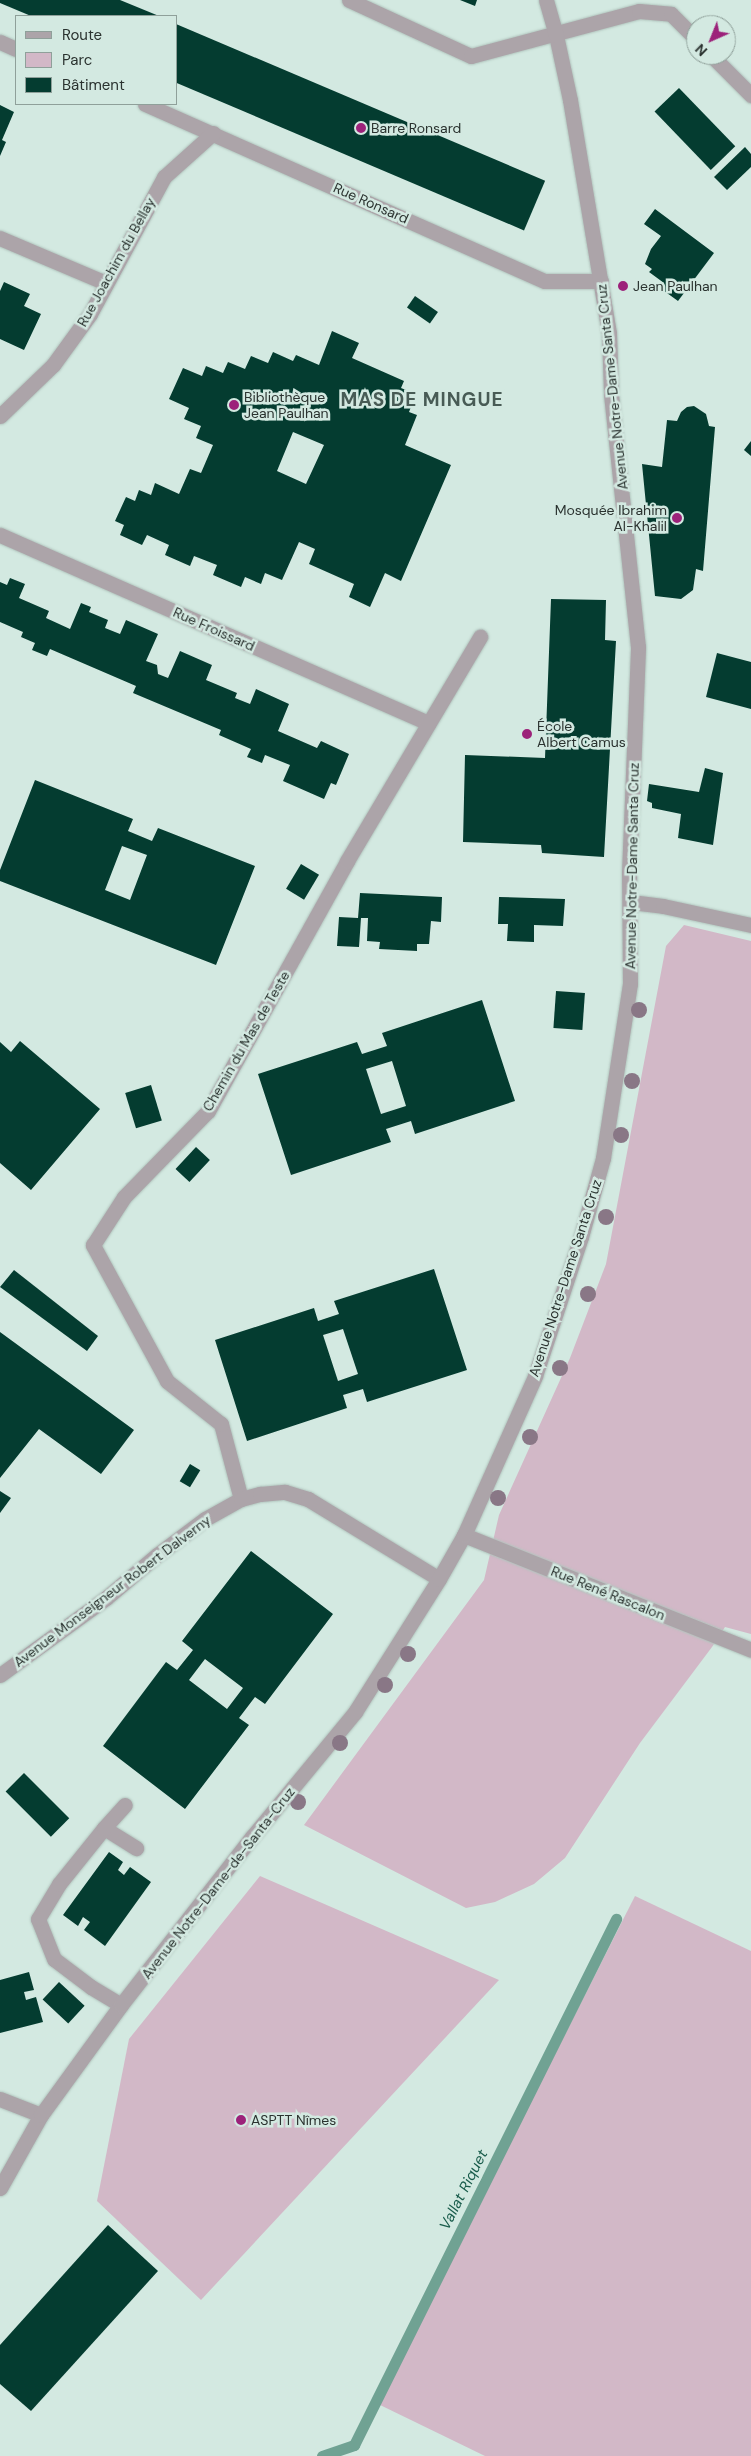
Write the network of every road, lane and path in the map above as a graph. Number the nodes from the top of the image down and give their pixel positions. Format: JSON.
{"nodes":[{"id":1,"x":349,"y":0,"type":"edge"},
{"id":2,"x":546,"y":0,"type":"edge"},
{"id":3,"x":686,"y":29,"type":"edge"},
{"id":4,"x":556,"y":35,"type":"junction"},
{"id":5,"x":0,"y":42,"type":"edge"},
{"id":6,"x":15,"y":49,"type":"edge"},
{"id":7,"x":722,"y":65,"type":"edge"},
{"id":8,"x":751,"y":95,"type":"edge"},
{"id":9,"x":147,"y":105,"type":"edge"},
{"id":10,"x":213,"y":133,"type":"junction"},
{"id":11,"x":0,"y":238,"type":"edge"},
{"id":12,"x":601,"y":281,"type":"junction"},
{"id":13,"x":106,"y":283,"type":"junction"},
{"id":14,"x":0,"y":416,"type":"edge"},
{"id":15,"x":0,"y":535,"type":"edge"},
{"id":16,"x":480,"y":637,"type":"dead end"},
{"id":17,"x":429,"y":723,"type":"junction"},
{"id":18,"x":631,"y":902,"type":"junction"},
{"id":19,"x":751,"y":925,"type":"edge"},
{"id":20,"x":241,"y":1499,"type":"junction"},
{"id":21,"x":464,"y":1535,"type":"junction"},
{"id":22,"x":439,"y":1579,"type":"junction"},
{"id":23,"x":751,"y":1650,"type":"edge"},
{"id":24,"x":0,"y":1675,"type":"edge"},
{"id":25,"x":125,"y":1805,"type":"dead end"},
{"id":26,"x":104,"y":1828,"type":"junction"},
{"id":27,"x":136,"y":1848,"type":"dead end"},
{"id":28,"x":122,"y":2005,"type":"junction"},
{"id":29,"x":0,"y":2099,"type":"edge"},
{"id":30,"x":41,"y":2115,"type":"junction"},
{"id":31,"x":0,"y":2188,"type":"edge"}],
"edges":[{"from":1,"to":4,"type":"street"},
{"from":2,"to":4,"type":"street","name":"Avenue Notre-Dame Santa Cruz"},
{"from":3,"to":4,"type":"street"},
{"from":4,"to":12,"type":"street","name":"Avenue Notre-Dame Santa Cruz"},
{"from":5,"to":6,"type":"street"},
{"from":7,"to":8,"type":"street"},
{"from":9,"to":10,"type":"street","name":"Rue Ronsard"},
{"from":10,"to":12,"type":"street","name":"Rue Ronsard"},
{"from":10,"to":13,"type":"street","name":"Rue Joachim du Bellay"},
{"from":11,"to":13,"type":"street"},
{"from":12,"to":18,"type":"street","name":"Avenue Notre-Dame Santa Cruz"},
{"from":13,"to":14,"type":"street","name":"Rue Joachim du Bellay"},
{"from":15,"to":17,"type":"street","name":"Rue Froissard"},
{"from":16,"to":17,"type":"street","name":"Chemin du Mas de Teste"},
{"from":17,"to":20,"type":"street","name":"Chemin du Mas de Teste"},
{"from":18,"to":19,"type":"street"},
{"from":18,"to":21,"type":"street","name":"Avenue Notre-Dame Santa Cruz"},
{"from":20,"to":22,"type":"street","name":"Avenue Monseigneur Robert Dalverny"},
{"from":20,"to":24,"type":"street","name":"Avenue Monseigneur Robert Dalverny"},
{"from":21,"to":22,"type":"street","name":"Avenue Notre-Dame Santa Cruz"},
{"from":21,"to":23,"type":"street","name":"Rue René Rascalon"},
{"from":22,"to":28,"type":"street","name":"Avenue Notre-Dame-de-Santa-Cruz"},
{"from":25,"to":26,"type":"street"},
{"from":26,"to":27,"type":"street"},
{"from":26,"to":28,"type":"street"},
{"from":28,"to":30,"type":"street","name":"Avenue Notre-Dame-de-Santa-Cruz"},
{"from":29,"to":30,"type":"street"},
{"from":30,"to":31,"type":"street","name":"Avenue Notre-Dame-de-Santa-Cruz"}]}
